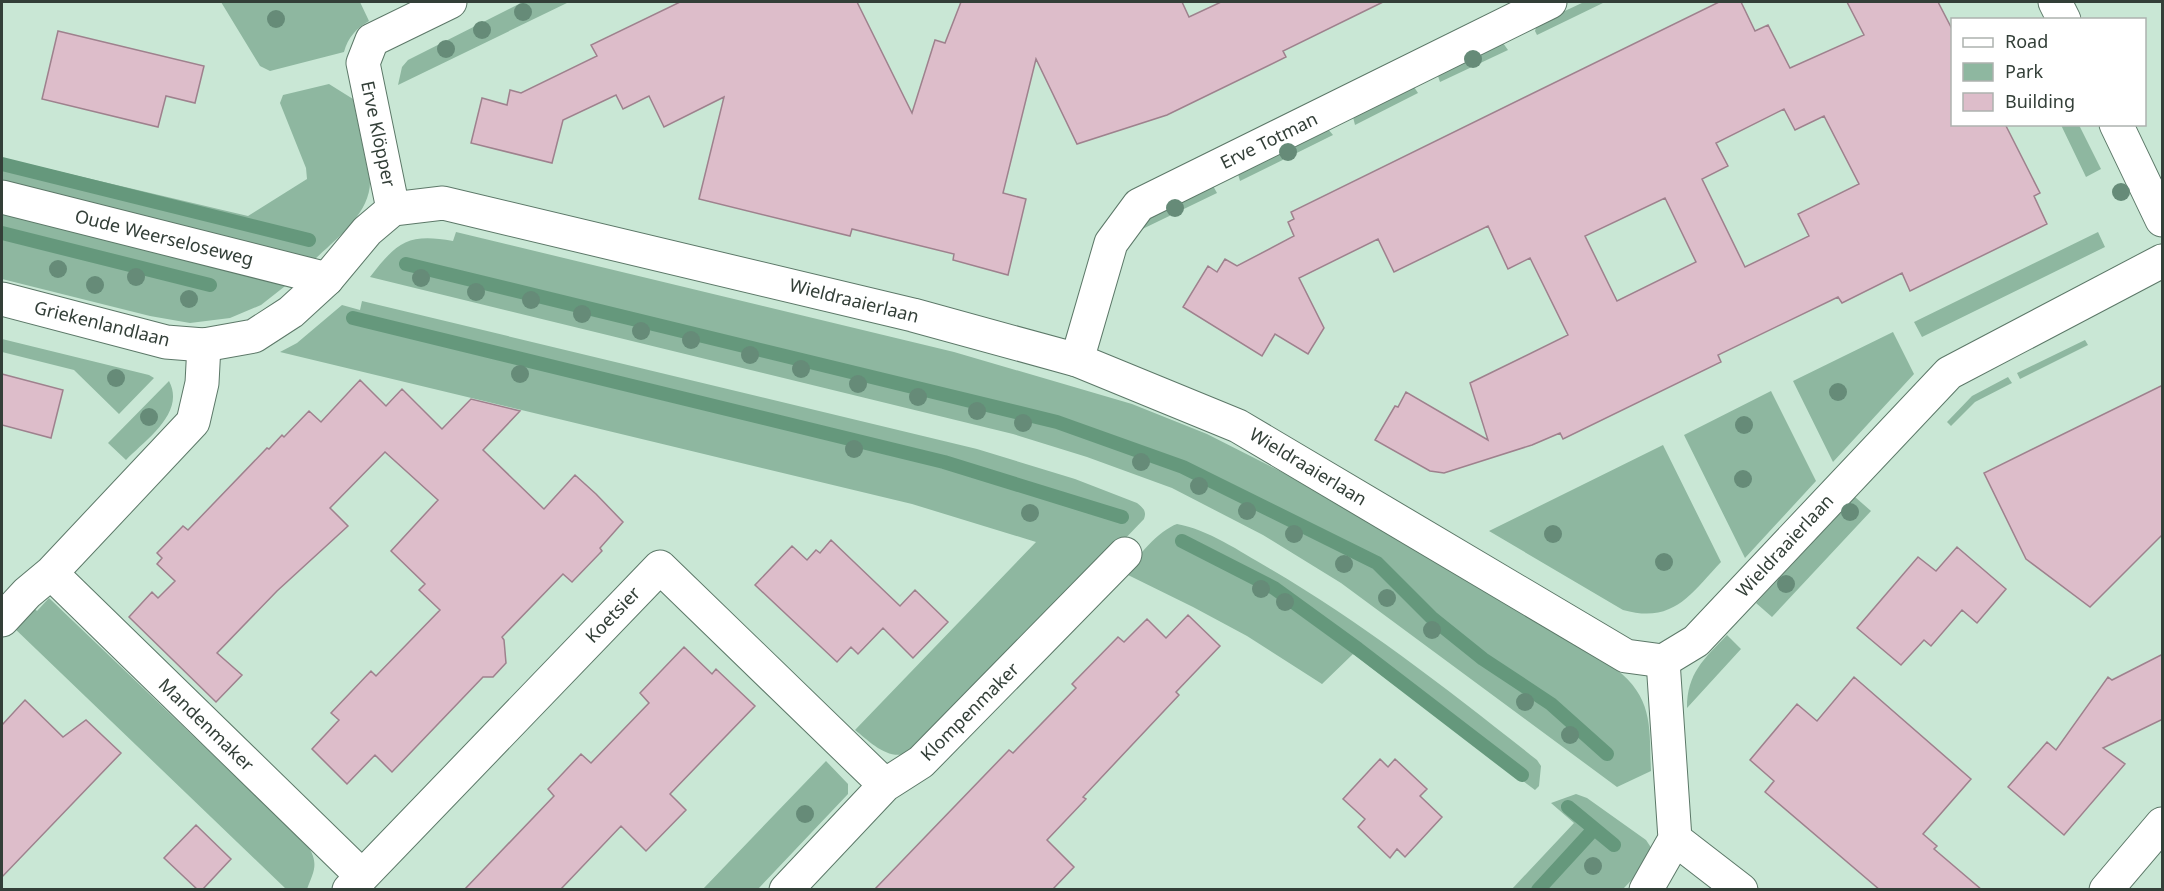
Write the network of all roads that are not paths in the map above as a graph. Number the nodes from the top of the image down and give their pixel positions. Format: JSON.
{"nodes":[{"id":1,"x":450,"y":2,"type":"edge"},
{"id":2,"x":1550,"y":2,"type":"edge"},
{"id":3,"x":2055,"y":2,"type":"edge"},
{"id":4,"x":2063,"y":18,"type":"edge"},
{"id":5,"x":2117,"y":126,"type":"edge"},
{"id":6,"x":2,"y":197,"type":"edge"},
{"id":7,"x":393,"y":209,"type":"junction"},
{"id":8,"x":2163,"y":220,"type":"edge"},
{"id":9,"x":2163,"y":261,"type":"edge"},
{"id":10,"x":327,"y":279,"type":"junction"},
{"id":11,"x":2,"y":299,"type":"edge"},
{"id":12,"x":204,"y":345,"type":"junction"},
{"id":13,"x":1077,"y":360,"type":"junction"},
{"id":14,"x":1125,"y":554,"type":"dead end"},
{"id":15,"x":51,"y":573,"type":"junction"},
{"id":16,"x":2,"y":620,"type":"edge"},
{"id":17,"x":1663,"y":661,"type":"junction"},
{"id":18,"x":885,"y":785,"type":"junction"},
{"id":19,"x":2163,"y":824,"type":"edge"},
{"id":20,"x":1675,"y":839,"type":"junction"},
{"id":21,"x":355,"y":883,"type":"edge"},
{"id":22,"x":786,"y":890,"type":"edge"},
{"id":23,"x":1646,"y":890,"type":"edge"},
{"id":24,"x":1741,"y":890,"type":"edge"},
{"id":25,"x":2106,"y":890,"type":"edge"}],
"edges":[{"from":1,"to":7,"type":"street","name":"Erve Klöpper"},
{"from":2,"to":13,"type":"street","name":"Erve Totman"},
{"from":3,"to":4,"type":"street"},
{"from":5,"to":8,"type":"street"},
{"from":6,"to":10,"type":"street","name":"Oude Weerseloseweg"},
{"from":7,"to":10,"type":"street"},
{"from":7,"to":13,"type":"street","name":"Wieldraaierlaan"},
{"from":9,"to":17,"type":"street","name":"Wieldraaierlaan"},
{"from":10,"to":12,"type":"street","name":"Griekenlandlaan"},
{"from":11,"to":12,"type":"street","name":"Griekenlandlaan"},
{"from":12,"to":15,"type":"street"},
{"from":13,"to":17,"type":"street","name":"Wieldraaierlaan"},
{"from":14,"to":18,"type":"street","name":"Klompenmaker"},
{"from":15,"to":16,"type":"street"},
{"from":15,"to":21,"type":"street","name":"Mandenmaker"},
{"from":17,"to":20,"type":"street"},
{"from":18,"to":21,"type":"street","name":"Koetsier"},
{"from":18,"to":22,"type":"street","name":"Klompenmaker"},
{"from":19,"to":25,"type":"street"},
{"from":20,"to":23,"type":"street"},
{"from":20,"to":24,"type":"street"}]}
